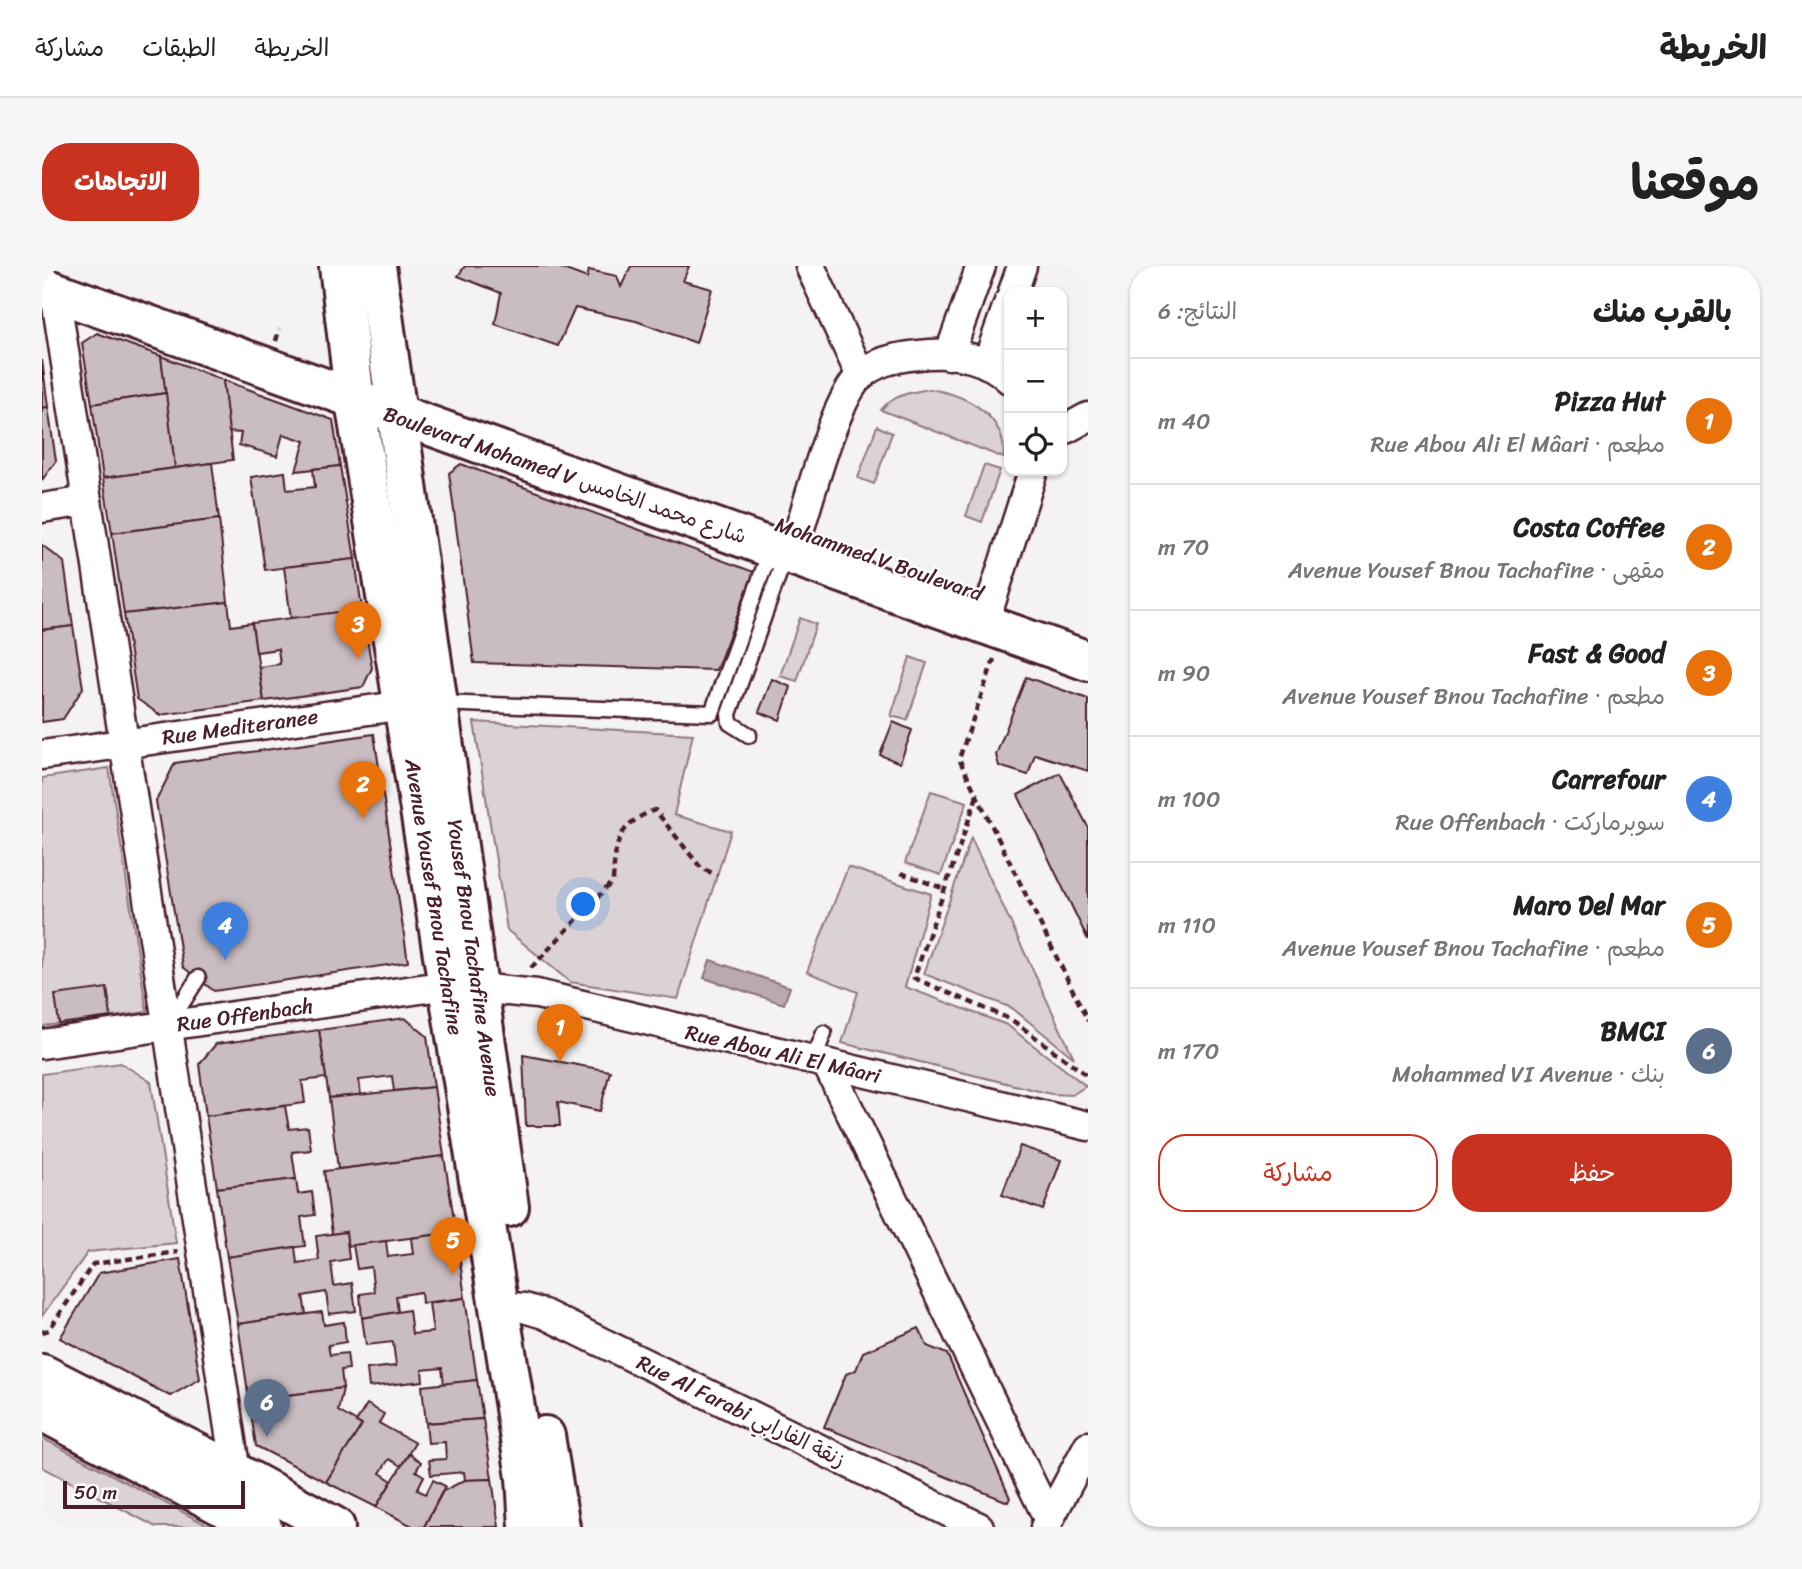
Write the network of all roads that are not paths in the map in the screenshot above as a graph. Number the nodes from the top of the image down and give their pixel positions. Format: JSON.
{"nodes":[{"id":1,"x":339,"y":266,"type":"edge"},
{"id":2,"x":376,"y":266,"type":"edge"},
{"id":3,"x":810,"y":266,"type":"edge"},
{"id":4,"x":981,"y":266,"type":"edge"},
{"id":5,"x":1022,"y":266,"type":"edge"},
{"id":6,"x":49,"y":282,"type":"edge"},
{"id":7,"x":1015,"y":287,"type":"edge"},
{"id":8,"x":1004,"y":334,"type":"edge"},
{"id":9,"x":949,"y":355,"type":"junction"},
{"id":10,"x":998,"y":372,"type":"edge"},
{"id":11,"x":861,"y":376,"type":"junction"},
{"id":12,"x":354,"y":389,"type":"junction"},
{"id":13,"x":393,"y":402,"type":"junction"},
{"id":14,"x":1088,"y":418,"type":"edge"},
{"id":15,"x":1067,"y":428,"type":"edge"},
{"id":16,"x":1032,"y":476,"type":"edge"},
{"id":17,"x":87,"y":501,"type":"junction"},
{"id":18,"x":42,"y":508,"type":"edge"},
{"id":19,"x":786,"y":544,"type":"junction"},
{"id":20,"x":991,"y":623,"type":"junction"},
{"id":21,"x":1088,"y":633,"type":"edge"},
{"id":22,"x":1088,"y":661,"type":"edge"},
{"id":23,"x":420,"y":703,"type":"junction"},
{"id":24,"x":748,"y":735,"type":"dead end"},
{"id":25,"x":124,"y":743,"type":"junction"},
{"id":26,"x":42,"y":755,"type":"edge"},
{"id":27,"x":198,"y":978,"type":"dead end"},
{"id":28,"x":463,"y":986,"type":"junction"},
{"id":29,"x":168,"y":1026,"type":"junction"},
{"id":30,"x":824,"y":1033,"type":"dead end"},
{"id":31,"x":42,"y":1044,"type":"edge"},
{"id":32,"x":820,"y":1063,"type":"junction"},
{"id":33,"x":1088,"y":1126,"type":"edge"},
{"id":34,"x":511,"y":1307,"type":"junction"},
{"id":35,"x":42,"y":1374,"type":"edge"},
{"id":36,"x":42,"y":1411,"type":"edge"},
{"id":37,"x":1088,"y":1446,"type":"edge"},
{"id":38,"x":236,"y":1473,"type":"junction"},
{"id":39,"x":248,"y":1523,"type":"edge"},
{"id":40,"x":1047,"y":1523,"type":"edge"},
{"id":41,"x":536,"y":1524,"type":"edge"},
{"id":42,"x":335,"y":1527,"type":"edge"},
{"id":43,"x":979,"y":1527,"type":"edge"}],
"edges":[{"from":1,"to":12,"type":"main road"},
{"from":2,"to":13,"type":"main road"},
{"from":3,"to":11,"type":"street"},
{"from":4,"to":9,"type":"street"},
{"from":5,"to":7,"type":"street"},
{"from":6,"to":12,"type":"main road","name":"Boulevard Mohamed V شارع محمد الخامس"},
{"from":6,"to":17,"type":"street"},
{"from":8,"to":10,"type":"street"},
{"from":9,"to":10,"type":"street"},
{"from":9,"to":11,"type":"street"},
{"from":11,"to":19,"type":"street"},
{"from":12,"to":13,"type":"main road","name":"Boulevard Mohamed V شارع محمد الخامس"},
{"from":12,"to":23,"type":"main road"},
{"from":13,"to":19,"type":"main road","name":"Boulevard Mohamed V شارع محمد الخامس"},
{"from":13,"to":23,"type":"main road","name":"Yousef Bnou Tachafine Avenue"},
{"from":14,"to":15,"type":"street"},
{"from":16,"to":20,"type":"street"},
{"from":17,"to":18,"type":"street"},
{"from":17,"to":25,"type":"street"},
{"from":19,"to":20,"type":"main road","name":"Mohammed V Boulevard"},
{"from":19,"to":23,"type":"lane"},
{"from":19,"to":24,"type":"lane"},
{"from":20,"to":21,"type":"main road","name":"Mohammed V Boulevard"},
{"from":20,"to":22,"type":"main road"},
{"from":23,"to":25,"type":"street","name":"Rue Mediteranee"},
{"from":23,"to":28,"type":"main road","name":"Yousef Bnou Tachafine Avenue"},
{"from":25,"to":26,"type":"street","name":"Rue Mediteranee"},
{"from":25,"to":29,"type":"street"},
{"from":27,"to":29,"type":"lane"},
{"from":28,"to":29,"type":"street","name":"Rue Offenbach"},
{"from":28,"to":32,"type":"street","name":"Rue Abou Ali El Mâari"},
{"from":28,"to":34,"type":"main road","name":"Yousef Bnou Tachafine Avenue"},
{"from":29,"to":31,"type":"street","name":"Rue Offenbach"},
{"from":29,"to":38,"type":"street"},
{"from":30,"to":32,"type":"lane"},
{"from":32,"to":33,"type":"street","name":"Rue Abou Ali El Mâari"},
{"from":32,"to":40,"type":"street"},
{"from":34,"to":41,"type":"main road","name":"Yousef Bnou Tachafine Avenue"},
{"from":34,"to":43,"type":"street","name":"Rue Al Farabi زنقة الفارابي"},
{"from":35,"to":38,"type":"main road"},
{"from":36,"to":39,"type":"main road"},
{"from":37,"to":40,"type":"street"},
{"from":38,"to":42,"type":"main road"}]}
